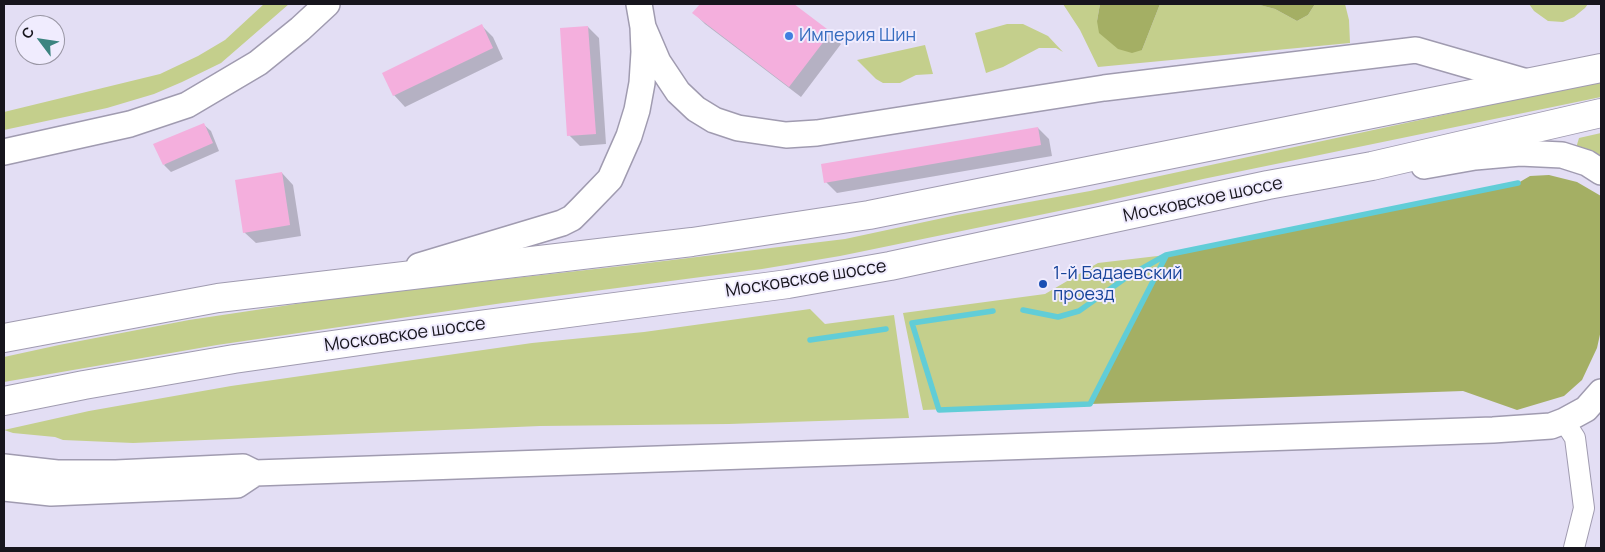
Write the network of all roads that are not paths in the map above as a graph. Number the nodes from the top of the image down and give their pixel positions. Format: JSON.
{"nodes":[{"id":1,"x":327,"y":4,"type":"edge"},
{"id":2,"x":641,"y":16,"type":"edge"},
{"id":3,"x":1601,"y":68,"type":"edge"},
{"id":4,"x":1527,"y":82,"type":"junction"},
{"id":5,"x":1601,"y":113,"type":"edge"},
{"id":6,"x":4,"y":152,"type":"edge"},
{"id":7,"x":1372,"y":166,"type":"junction"},
{"id":8,"x":1601,"y":172,"type":"edge"},
{"id":9,"x":380,"y":277,"type":"junction"},
{"id":10,"x":4,"y":338,"type":"edge"},
{"id":11,"x":1601,"y":392,"type":"edge"},
{"id":12,"x":4,"y":401,"type":"edge"},
{"id":13,"x":1564,"y":422,"type":"junction"},
{"id":14,"x":4,"y":467,"type":"edge"},
{"id":15,"x":255,"y":473,"type":"junction"},
{"id":16,"x":4,"y":488,"type":"edge"},
{"id":17,"x":1574,"y":548,"type":"edge"}],
"edges":[{"from":1,"to":6,"type":"street"},
{"from":2,"to":4,"type":"street"},
{"from":2,"to":9,"type":"street"},
{"from":3,"to":4,"type":"highway"},
{"from":4,"to":9,"type":"highway"},
{"from":5,"to":7,"type":"highway","name":"Московское шоссе"},
{"from":7,"to":8,"type":"street"},
{"from":7,"to":12,"type":"highway","name":"Московское шоссе"},
{"from":9,"to":10,"type":"highway"},
{"from":11,"to":13,"type":"street"},
{"from":13,"to":15,"type":"street"},
{"from":13,"to":17,"type":"street"},
{"from":14,"to":15,"type":"street"},
{"from":15,"to":16,"type":"street"}]}
